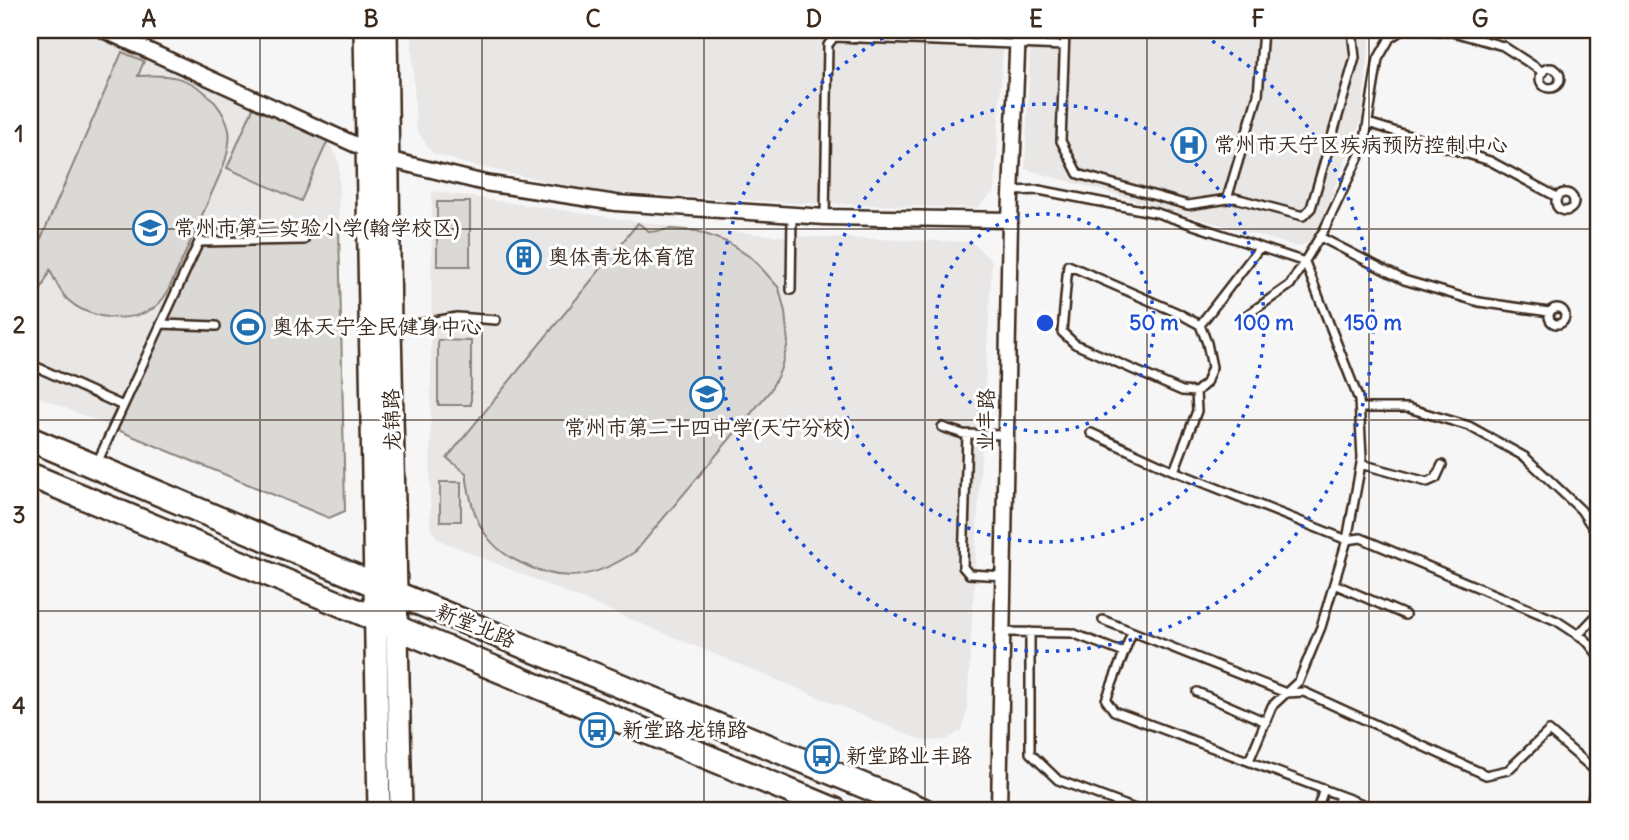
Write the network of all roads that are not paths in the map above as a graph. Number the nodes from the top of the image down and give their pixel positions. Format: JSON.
{"nodes":[{"id":1,"x":103,"y":30,"type":"edge"},
{"id":2,"x":365,"y":30,"type":"edge"},
{"id":3,"x":386,"y":30,"type":"edge"},
{"id":4,"x":1065,"y":30,"type":"edge"},
{"id":5,"x":1263,"y":30,"type":"edge"},
{"id":6,"x":1352,"y":30,"type":"edge"},
{"id":7,"x":1402,"y":30,"type":"edge"},
{"id":8,"x":1428,"y":30,"type":"edge"},
{"id":9,"x":1017,"y":36,"type":"edge"},
{"id":10,"x":1064,"y":46,"type":"junction"},
{"id":11,"x":1543,"y":72,"type":"dead end"},
{"id":12,"x":1368,"y":123,"type":"junction"},
{"id":13,"x":366,"y":148,"type":"junction"},
{"id":14,"x":387,"y":159,"type":"junction"},
{"id":15,"x":1012,"y":191,"type":"junction"},
{"id":16,"x":1557,"y":197,"type":"dead end"},
{"id":17,"x":1227,"y":199,"type":"junction"},
{"id":18,"x":792,"y":214,"type":"junction"},
{"id":19,"x":825,"y":217,"type":"junction"},
{"id":20,"x":1010,"y":220,"type":"junction"},
{"id":21,"x":1320,"y":237,"type":"junction"},
{"id":22,"x":304,"y":240,"type":"dead end"},
{"id":23,"x":1259,"y":247,"type":"junction"},
{"id":24,"x":1305,"y":262,"type":"junction"},
{"id":25,"x":791,"y":290,"type":"dead end"},
{"id":26,"x":1549,"y":312,"type":"dead end"},
{"id":27,"x":1247,"y":314,"type":"dead end"},
{"id":28,"x":496,"y":320,"type":"dead end"},
{"id":29,"x":161,"y":324,"type":"junction"},
{"id":30,"x":1200,"y":325,"type":"junction"},
{"id":31,"x":216,"y":326,"type":"dead end"},
{"id":32,"x":390,"y":328,"type":"junction"},
{"id":33,"x":30,"y":364,"type":"edge"},
{"id":34,"x":1196,"y":392,"type":"junction"},
{"id":35,"x":123,"y":406,"type":"junction"},
{"id":36,"x":1360,"y":408,"type":"junction"},
{"id":37,"x":942,"y":428,"type":"dead end"},
{"id":38,"x":1091,"y":433,"type":"dead end"},
{"id":39,"x":967,"y":435,"type":"junction"},
{"id":40,"x":1007,"y":435,"type":"junction"},
{"id":41,"x":30,"y":439,"type":"edge"},
{"id":42,"x":1361,"y":464,"type":"junction"},
{"id":43,"x":1442,"y":465,"type":"dead end"},
{"id":44,"x":95,"y":467,"type":"junction"},
{"id":45,"x":1174,"y":471,"type":"junction"},
{"id":46,"x":30,"y":475,"type":"edge"},
{"id":47,"x":1599,"y":537,"type":"edge"},
{"id":48,"x":1347,"y":540,"type":"junction"},
{"id":49,"x":1004,"y":576,"type":"junction"},
{"id":50,"x":1334,"y":583,"type":"junction"},
{"id":51,"x":374,"y":585,"type":"junction"},
{"id":52,"x":397,"y":594,"type":"junction"},
{"id":53,"x":1599,"y":613,"type":"edge"},
{"id":54,"x":1405,"y":615,"type":"dead end"},
{"id":55,"x":375,"y":620,"type":"junction"},
{"id":56,"x":1103,"y":620,"type":"dead end"},
{"id":57,"x":398,"y":629,"type":"junction"},
{"id":58,"x":1003,"y":632,"type":"junction"},
{"id":59,"x":1030,"y":632,"type":"junction"},
{"id":60,"x":1132,"y":632,"type":"junction"},
{"id":61,"x":1578,"y":635,"type":"junction"},
{"id":62,"x":1124,"y":653,"type":"junction"},
{"id":63,"x":1599,"y":656,"type":"edge"},
{"id":64,"x":1197,"y":692,"type":"dead end"},
{"id":65,"x":1286,"y":693,"type":"junction"},
{"id":66,"x":1266,"y":722,"type":"junction"},
{"id":67,"x":1249,"y":761,"type":"junction"},
{"id":68,"x":1598,"y":769,"type":"edge"},
{"id":69,"x":1324,"y":789,"type":"junction"},
{"id":70,"x":1340,"y":796,"type":"junction"},
{"id":71,"x":379,"y":810,"type":"edge"},
{"id":72,"x":401,"y":810,"type":"edge"},
{"id":73,"x":835,"y":810,"type":"edge"},
{"id":74,"x":923,"y":810,"type":"edge"},
{"id":75,"x":999,"y":810,"type":"edge"},
{"id":76,"x":1138,"y":810,"type":"edge"},
{"id":77,"x":1317,"y":810,"type":"edge"},
{"id":78,"x":1335,"y":810,"type":"edge"},
{"id":79,"x":1379,"y":810,"type":"edge"},
{"id":80,"x":1590,"y":810,"type":"edge"}],
"edges":[{"from":1,"to":13,"type":"street"},
{"from":2,"to":13,"type":"main road","name":"龙锦路"},
{"from":3,"to":14,"type":"main road","name":"龙锦路"},
{"from":4,"to":10,"type":"lane"},
{"from":5,"to":17,"type":"lane"},
{"from":6,"to":17,"type":"lane"},
{"from":7,"to":12,"type":"lane"},
{"from":8,"to":11,"type":"lane"},
{"from":9,"to":10,"type":"lane"},
{"from":9,"to":15,"type":"street","name":"业丰路"},
{"from":9,"to":19,"type":"lane"},
{"from":10,"to":17,"type":"lane"},
{"from":12,"to":16,"type":"lane"},
{"from":12,"to":21,"type":"lane"},
{"from":13,"to":14,"type":"street"},
{"from":13,"to":51,"type":"main road","name":"龙锦路"},
{"from":14,"to":18,"type":"street"},
{"from":14,"to":32,"type":"main road","name":"龙锦路"},
{"from":15,"to":20,"type":"street","name":"业丰路"},
{"from":15,"to":23,"type":"lane"},
{"from":18,"to":19,"type":"street"},
{"from":18,"to":25,"type":"lane"},
{"from":19,"to":20,"type":"street"},
{"from":20,"to":40,"type":"street","name":"业丰路"},
{"from":21,"to":24,"type":"lane"},
{"from":21,"to":26,"type":"lane"},
{"from":22,"to":29,"type":"lane"},
{"from":23,"to":24,"type":"lane"},
{"from":23,"to":30,"type":"lane"},
{"from":24,"to":27,"type":"lane"},
{"from":24,"to":36,"type":"lane"},
{"from":28,"to":32,"type":"lane"},
{"from":29,"to":31,"type":"lane"},
{"from":29,"to":35,"type":"lane"},
{"from":30,"to":34,"type":"lane"},
{"from":30,"to":34,"type":"lane"},
{"from":32,"to":52,"type":"main road","name":"龙锦路"},
{"from":33,"to":35,"type":"lane"},
{"from":34,"to":45,"type":"lane"},
{"from":35,"to":44,"type":"lane"},
{"from":36,"to":42,"type":"lane"},
{"from":36,"to":47,"type":"lane"},
{"from":37,"to":39,"type":"lane"},
{"from":38,"to":45,"type":"lane"},
{"from":39,"to":40,"type":"lane"},
{"from":39,"to":49,"type":"lane"},
{"from":40,"to":49,"type":"street","name":"业丰路"},
{"from":41,"to":44,"type":"main road","name":"新堂北路"},
{"from":42,"to":43,"type":"lane"},
{"from":42,"to":48,"type":"lane"},
{"from":44,"to":51,"type":"main road","name":"新堂北路"},
{"from":45,"to":48,"type":"lane"},
{"from":46,"to":55,"type":"main road","name":"新堂北路"},
{"from":48,"to":50,"type":"lane"},
{"from":48,"to":61,"type":"lane"},
{"from":49,"to":58,"type":"street","name":"业丰路"},
{"from":50,"to":54,"type":"lane"},
{"from":50,"to":65,"type":"lane"},
{"from":51,"to":52,"type":"main road","name":"新堂北路"},
{"from":51,"to":55,"type":"main road","name":"龙锦路"},
{"from":52,"to":57,"type":"main road","name":"龙锦路"},
{"from":52,"to":74,"type":"main road","name":"新堂北路"},
{"from":53,"to":61,"type":"lane"},
{"from":55,"to":57,"type":"main road","name":"新堂北路"},
{"from":55,"to":71,"type":"main road","name":"龙锦路"},
{"from":56,"to":60,"type":"lane"},
{"from":57,"to":72,"type":"main road","name":"龙锦路"},
{"from":57,"to":73,"type":"main road","name":"新堂北路"},
{"from":58,"to":59,"type":"lane"},
{"from":58,"to":75,"type":"street","name":"业丰路"},
{"from":59,"to":62,"type":"lane"},
{"from":59,"to":76,"type":"lane"},
{"from":60,"to":62,"type":"lane"},
{"from":60,"to":65,"type":"lane"},
{"from":61,"to":63,"type":"lane"},
{"from":62,"to":67,"type":"lane"},
{"from":64,"to":66,"type":"lane"},
{"from":65,"to":66,"type":"lane"},
{"from":65,"to":68,"type":"lane"},
{"from":66,"to":67,"type":"lane"},
{"from":67,"to":69,"type":"lane"},
{"from":68,"to":80,"type":"lane"},
{"from":69,"to":70,"type":"lane"},
{"from":69,"to":77,"type":"lane"},
{"from":70,"to":78,"type":"lane"},
{"from":70,"to":79,"type":"lane"}]}
